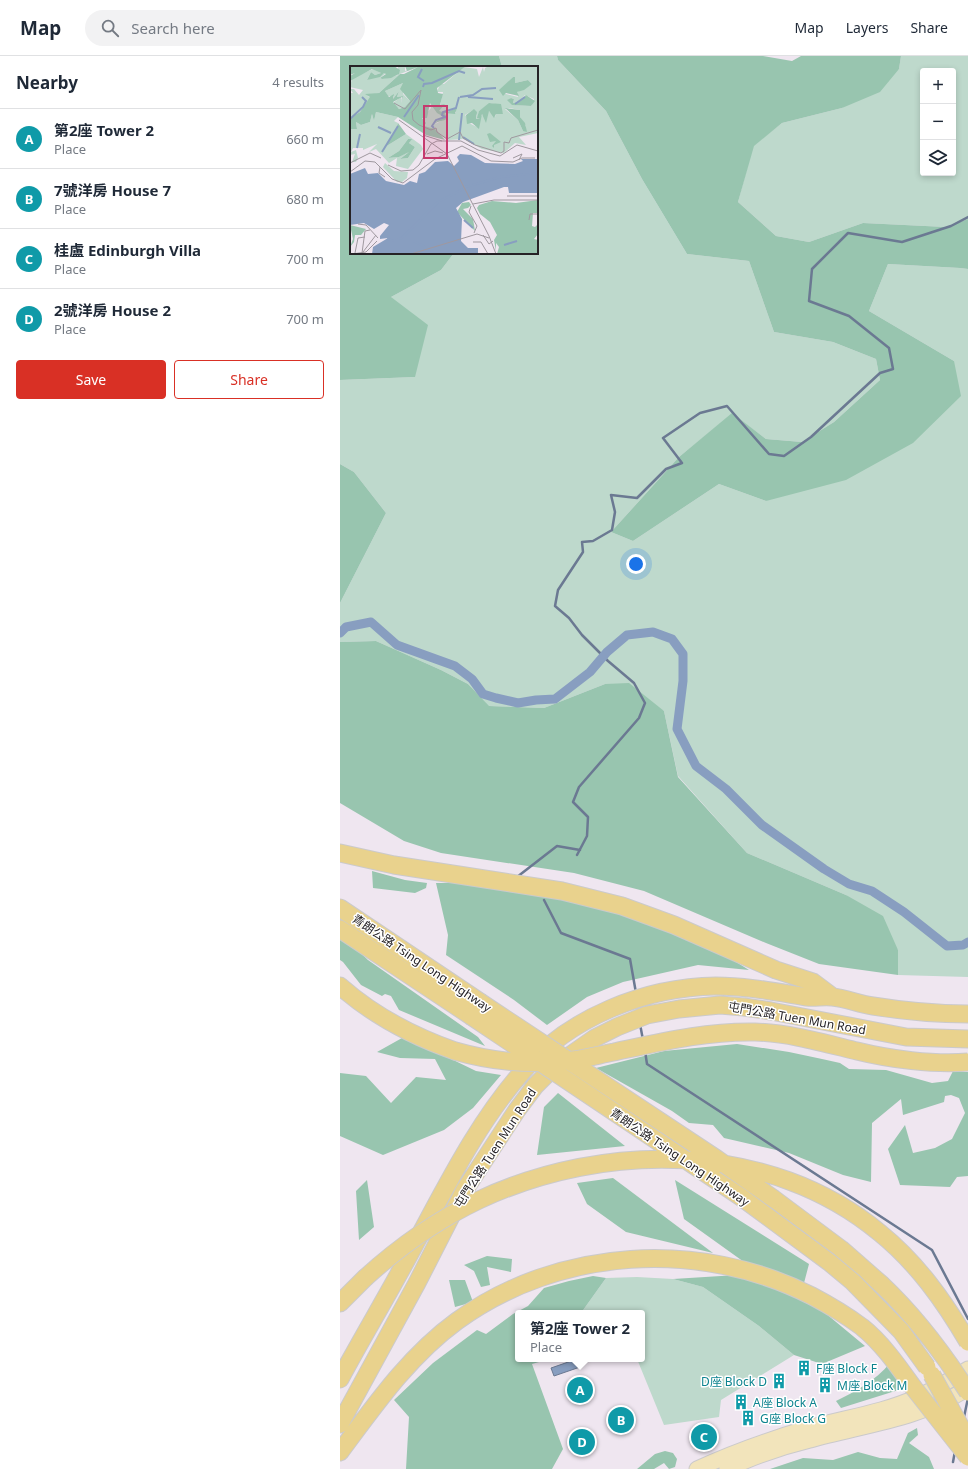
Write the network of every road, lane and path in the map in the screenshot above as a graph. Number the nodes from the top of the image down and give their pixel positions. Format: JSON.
{"nodes":[{"id":1,"x":340,"y":853,"type":"edge"},
{"id":2,"x":340,"y":908,"type":"edge"},
{"id":3,"x":340,"y":929,"type":"edge"},
{"id":4,"x":340,"y":986,"type":"edge"},
{"id":5,"x":833,"y":997,"type":"junction"},
{"id":6,"x":968,"y":1014,"type":"edge"},
{"id":7,"x":968,"y":1039,"type":"edge"},
{"id":8,"x":968,"y":1062,"type":"edge"},
{"id":9,"x":340,"y":1303,"type":"edge"},
{"id":10,"x":968,"y":1342,"type":"edge"},
{"id":11,"x":968,"y":1369,"type":"edge"},
{"id":12,"x":340,"y":1379,"type":"edge"},
{"id":13,"x":964,"y":1392,"type":"edge"},
{"id":14,"x":340,"y":1424,"type":"edge"},
{"id":15,"x":968,"y":1440,"type":"edge"},
{"id":16,"x":340,"y":1452,"type":"edge"},
{"id":17,"x":968,"y":1457,"type":"edge"},
{"id":18,"x":696,"y":1469,"type":"edge"},
{"id":19,"x":727,"y":1469,"type":"edge"}],
"edges":[{"from":1,"to":5,"type":"highway"},
{"from":2,"to":13,"type":"highway","name":"青朗公路 Tsing Long Highway","bridge":true},
{"from":3,"to":15,"type":"highway","name":"青朗公路 Tsing Long Highway","bridge":true},
{"from":4,"to":8,"type":"highway","bridge":true},
{"from":5,"to":6,"type":"highway","name":"屯門公路 Tuen Mun Road"},
{"from":5,"to":12,"type":"highway","name":"屯門公路 Tuen Mun Road"},
{"from":7,"to":14,"type":"highway","name":"屯門公路 Tuen Mun Road","bridge":true},
{"from":9,"to":10,"type":"highway","bridge":true},
{"from":11,"to":18,"type":"main road"},
{"from":13,"to":19,"type":"main road"},
{"from":16,"to":17,"type":"highway","bridge":true}]}
